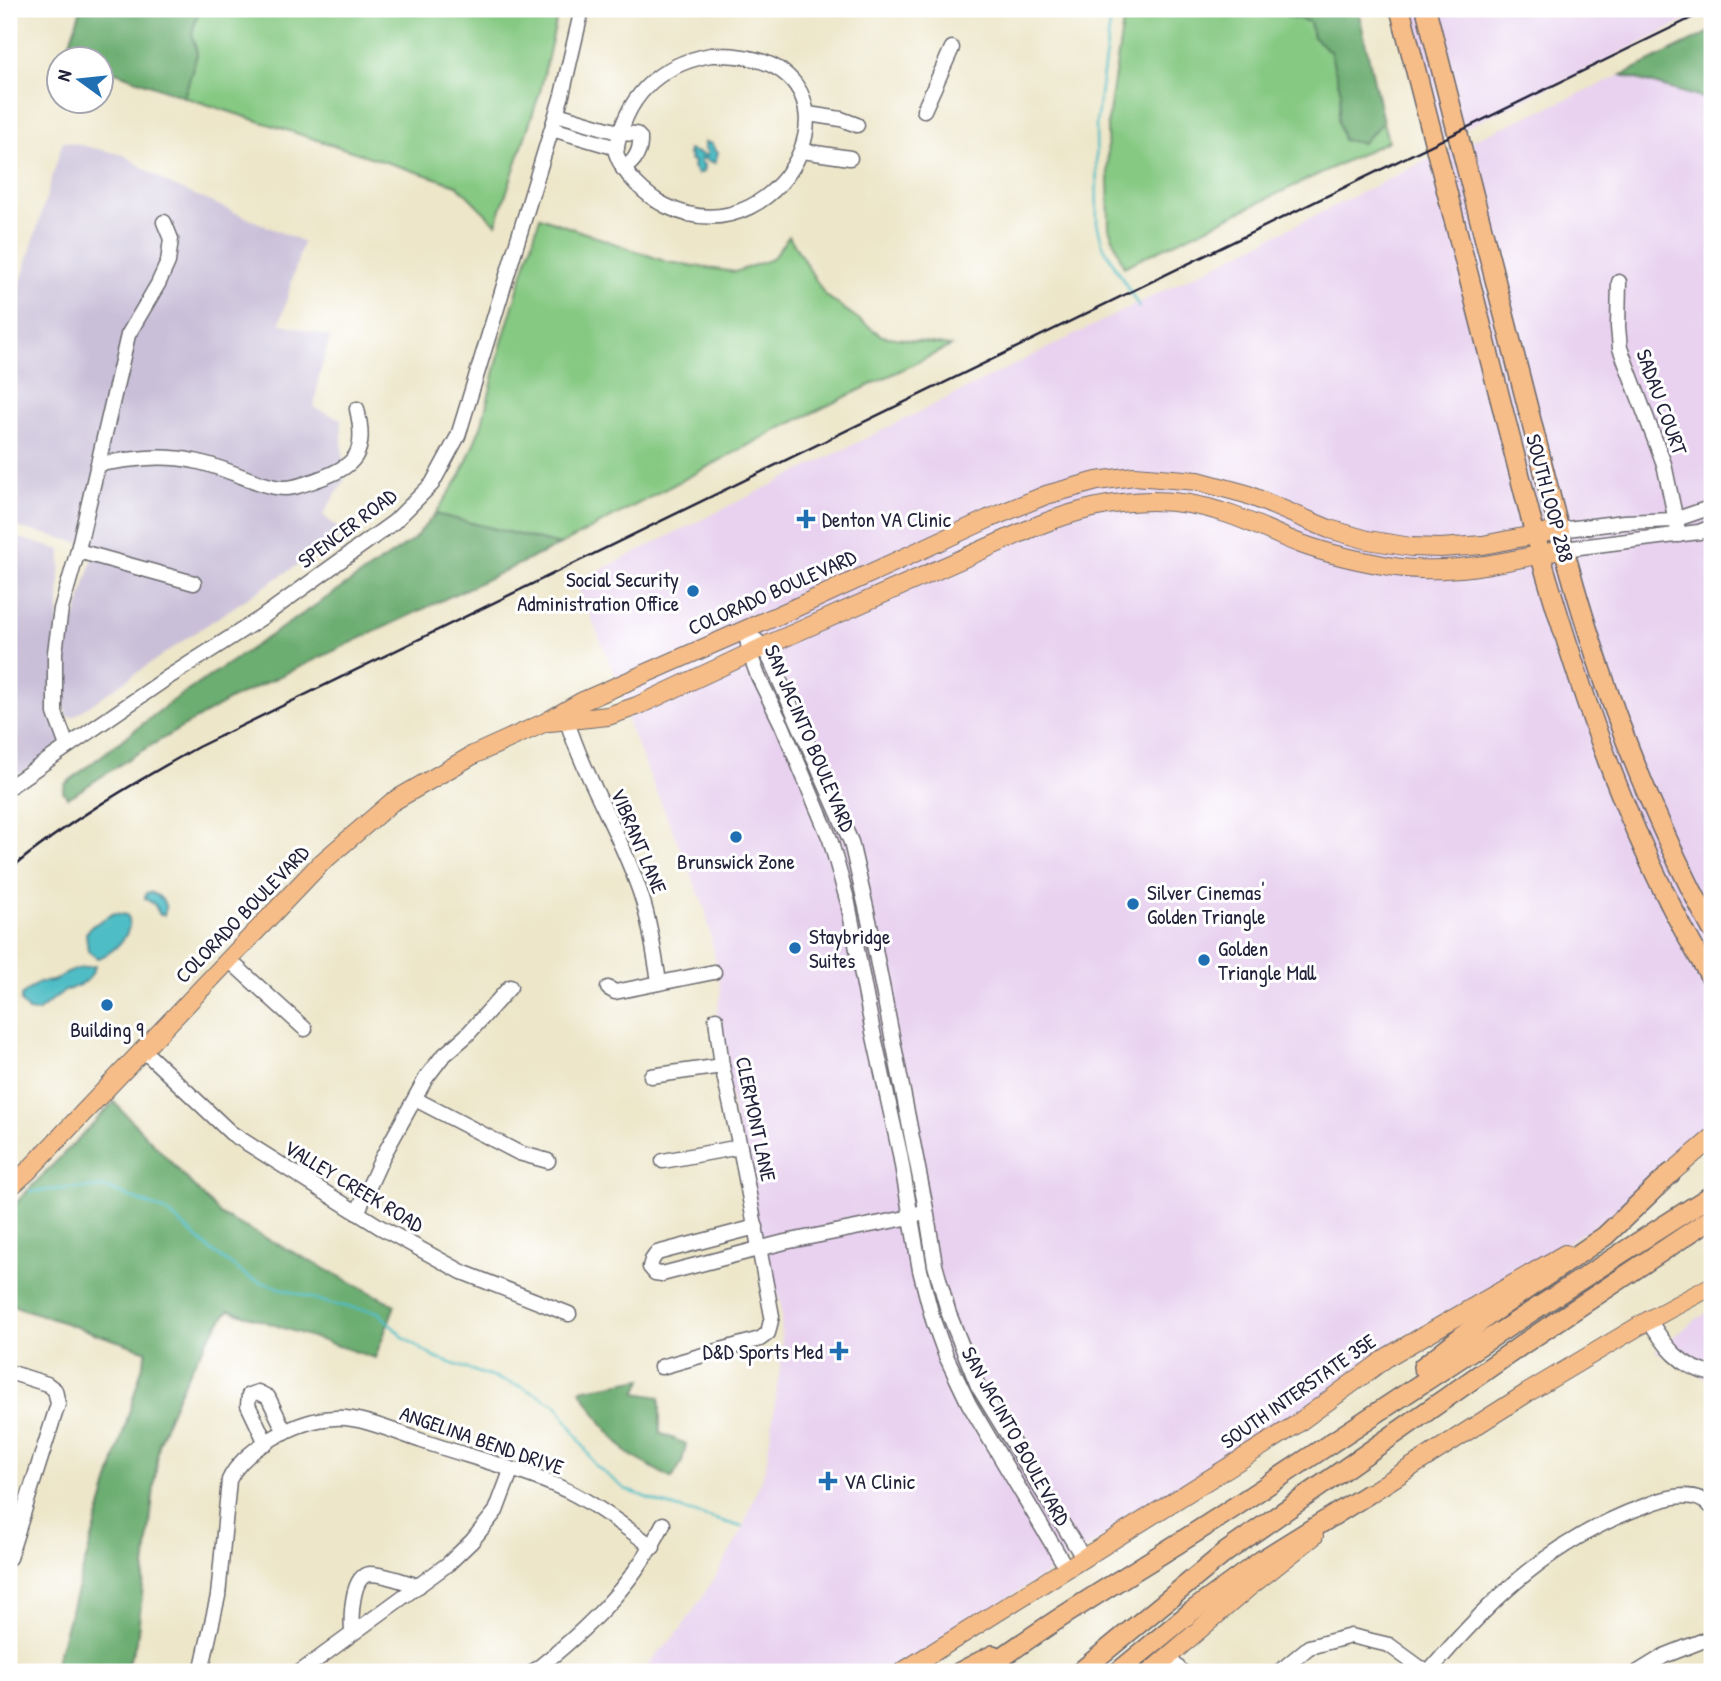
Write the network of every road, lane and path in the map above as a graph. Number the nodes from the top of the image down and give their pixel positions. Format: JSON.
{"nodes":[{"id":1,"x":582,"y":9,"type":"edge"},
{"id":2,"x":1400,"y":9,"type":"edge"},
{"id":3,"x":1426,"y":9,"type":"edge"},
{"id":4,"x":952,"y":48,"type":"dead end"},
{"id":5,"x":924,"y":110,"type":"dead end"},
{"id":6,"x":557,"y":114,"type":"junction"},
{"id":7,"x":808,"y":114,"type":"junction"},
{"id":8,"x":857,"y":125,"type":"dead end"},
{"id":9,"x":552,"y":129,"type":"junction"},
{"id":10,"x":621,"y":133,"type":"junction"},
{"id":11,"x":617,"y":148,"type":"junction"},
{"id":12,"x":802,"y":151,"type":"junction"},
{"id":13,"x":850,"y":158,"type":"dead end"},
{"id":14,"x":623,"y":169,"type":"junction"},
{"id":15,"x":164,"y":222,"type":"dead end"},
{"id":16,"x":1619,"y":282,"type":"dead end"},
{"id":17,"x":357,"y":409,"type":"dead end"},
{"id":18,"x":98,"y":464,"type":"junction"},
{"id":19,"x":1234,"y":491,"type":"junction"},
{"id":20,"x":1712,"y":507,"type":"edge"},
{"id":21,"x":1225,"y":513,"type":"junction"},
{"id":22,"x":1674,"y":520,"type":"junction"},
{"id":23,"x":1712,"y":527,"type":"edge"},
{"id":24,"x":1536,"y":534,"type":"junction"},
{"id":25,"x":1679,"y":535,"type":"junction"},
{"id":26,"x":1561,"y":540,"type":"junction"},
{"id":27,"x":1411,"y":547,"type":"junction"},
{"id":28,"x":1318,"y":550,"type":"junction"},
{"id":29,"x":78,"y":551,"type":"junction"},
{"id":30,"x":1541,"y":554,"type":"junction"},
{"id":31,"x":194,"y":583,"type":"dead end"},
{"id":32,"x":745,"y":629,"type":"junction"},
{"id":33,"x":756,"y":650,"type":"junction"},
{"id":34,"x":567,"y":721,"type":"junction"},
{"id":35,"x":546,"y":722,"type":"junction"},
{"id":36,"x":67,"y":746,"type":"junction"},
{"id":37,"x":811,"y":750,"type":"junction"},
{"id":38,"x":798,"y":763,"type":"junction"},
{"id":39,"x":817,"y":764,"type":"junction"},
{"id":40,"x":9,"y":787,"type":"edge"},
{"id":41,"x":1661,"y":825,"type":"junction"},
{"id":42,"x":1639,"y":835,"type":"junction"},
{"id":43,"x":1712,"y":929,"type":"edge"},
{"id":44,"x":229,"y":960,"type":"junction"},
{"id":45,"x":714,"y":972,"type":"dead end"},
{"id":46,"x":1712,"y":979,"type":"edge"},
{"id":47,"x":659,"y":981,"type":"junction"},
{"id":48,"x":510,"y":987,"type":"dead end"},
{"id":49,"x":608,"y":988,"type":"dead end"},
{"id":50,"x":883,"y":994,"type":"junction"},
{"id":51,"x":866,"y":998,"type":"junction"},
{"id":52,"x":716,"y":1019,"type":"dead end"},
{"id":53,"x":305,"y":1029,"type":"dead end"},
{"id":54,"x":143,"y":1050,"type":"junction"},
{"id":55,"x":722,"y":1066,"type":"junction"},
{"id":56,"x":651,"y":1076,"type":"dead end"},
{"id":57,"x":415,"y":1099,"type":"junction"},
{"id":58,"x":1712,"y":1138,"type":"edge"},
{"id":59,"x":740,"y":1147,"type":"junction"},
{"id":60,"x":548,"y":1161,"type":"dead end"},
{"id":61,"x":663,"y":1161,"type":"dead end"},
{"id":62,"x":1671,"y":1173,"type":"junction"},
{"id":63,"x":9,"y":1188,"type":"edge"},
{"id":64,"x":1712,"y":1195,"type":"edge"},
{"id":65,"x":908,"y":1198,"type":"junction"},
{"id":66,"x":925,"y":1202,"type":"junction"},
{"id":67,"x":357,"y":1213,"type":"junction"},
{"id":68,"x":911,"y":1217,"type":"junction"},
{"id":69,"x":1712,"y":1218,"type":"edge"},
{"id":70,"x":756,"y":1227,"type":"junction"},
{"id":71,"x":759,"y":1249,"type":"junction"},
{"id":72,"x":1712,"y":1286,"type":"edge"},
{"id":73,"x":569,"y":1314,"type":"dead end"},
{"id":74,"x":1649,"y":1320,"type":"junction"},
{"id":75,"x":961,"y":1350,"type":"junction"},
{"id":76,"x":946,"y":1356,"type":"junction"},
{"id":77,"x":661,"y":1367,"type":"dead end"},
{"id":78,"x":9,"y":1372,"type":"edge"},
{"id":79,"x":1712,"y":1374,"type":"edge"},
{"id":80,"x":285,"y":1433,"type":"junction"},
{"id":81,"x":266,"y":1443,"type":"junction"},
{"id":82,"x":1330,"y":1443,"type":"junction"},
{"id":83,"x":511,"y":1471,"type":"junction"},
{"id":84,"x":1368,"y":1494,"type":"junction"},
{"id":85,"x":1712,"y":1507,"type":"edge"},
{"id":86,"x":663,"y":1524,"type":"dead end"},
{"id":87,"x":653,"y":1547,"type":"junction"},
{"id":88,"x":9,"y":1558,"type":"edge"},
{"id":89,"x":1084,"y":1559,"type":"junction"},
{"id":90,"x":1067,"y":1569,"type":"junction"},
{"id":91,"x":419,"y":1586,"type":"junction"},
{"id":92,"x":352,"y":1632,"type":"junction"},
{"id":93,"x":1712,"y":1637,"type":"edge"},
{"id":94,"x":1022,"y":1642,"type":"junction"},
{"id":95,"x":1168,"y":1657,"type":"junction"},
{"id":96,"x":206,"y":1671,"type":"edge"},
{"id":97,"x":300,"y":1672,"type":"edge"},
{"id":98,"x":533,"y":1672,"type":"edge"},
{"id":99,"x":902,"y":1672,"type":"edge"},
{"id":100,"x":960,"y":1672,"type":"edge"},
{"id":101,"x":982,"y":1672,"type":"edge"},
{"id":102,"x":1080,"y":1672,"type":"edge"},
{"id":103,"x":1118,"y":1672,"type":"edge"},
{"id":104,"x":1150,"y":1672,"type":"edge"},
{"id":105,"x":1182,"y":1672,"type":"edge"},
{"id":106,"x":1279,"y":1672,"type":"edge"},
{"id":107,"x":1428,"y":1672,"type":"edge"},
{"id":108,"x":1639,"y":1672,"type":"edge"}],
"edges":[{"from":1,"to":6,"type":"street","name":"SPENCER ROAD"},
{"from":2,"to":24,"type":"highway","name":"SOUTH LOOP 288"},
{"from":3,"to":26,"type":"highway","name":"SOUTH LOOP 288"},
{"from":4,"to":5,"type":"street"},
{"from":6,"to":9,"type":"street","name":"SPENCER ROAD"},
{"from":6,"to":10,"type":"street"},
{"from":7,"to":8,"type":"street"},
{"from":7,"to":10,"type":"street"},
{"from":7,"to":12,"type":"street"},
{"from":9,"to":11,"type":"street"},
{"from":9,"to":36,"type":"street","name":"SPENCER ROAD"},
{"from":10,"to":11,"type":"street"},
{"from":10,"to":14,"type":"street"},
{"from":11,"to":14,"type":"street"},
{"from":12,"to":13,"type":"street"},
{"from":12,"to":14,"type":"street"},
{"from":15,"to":18,"type":"street"},
{"from":16,"to":22,"type":"street","name":"SADAU COURT"},
{"from":17,"to":18,"type":"street"},
{"from":18,"to":29,"type":"street"},
{"from":19,"to":21,"type":"main road"},
{"from":19,"to":27,"type":"main road","name":"COLORADO BOULEVARD"},
{"from":19,"to":32,"type":"main road","name":"COLORADO BOULEVARD"},
{"from":20,"to":22,"type":"street","name":"COLORADO BOULEVARD"},
{"from":21,"to":28,"type":"main road","name":"COLORADO BOULEVARD"},
{"from":21,"to":33,"type":"main road","name":"COLORADO BOULEVARD"},
{"from":22,"to":25,"type":"street","name":"SADAU COURT"},
{"from":22,"to":26,"type":"street","name":"COLORADO BOULEVARD"},
{"from":23,"to":25,"type":"street","name":"COLORADO BOULEVARD"},
{"from":24,"to":26,"type":"main road","name":"COLORADO BOULEVARD"},
{"from":24,"to":27,"type":"main road","name":"COLORADO BOULEVARD"},
{"from":24,"to":30,"type":"highway","name":"SOUTH LOOP 288"},
{"from":25,"to":26,"type":"street","name":"COLORADO BOULEVARD"},
{"from":26,"to":30,"type":"main road","name":"COLORADO BOULEVARD"},
{"from":26,"to":41,"type":"highway","name":"SOUTH LOOP 288"},
{"from":27,"to":28,"type":"main road"},
{"from":28,"to":30,"type":"main road","name":"COLORADO BOULEVARD"},
{"from":29,"to":31,"type":"street"},
{"from":29,"to":36,"type":"street"},
{"from":30,"to":42,"type":"highway","name":"SOUTH LOOP 288"},
{"from":32,"to":33,"type":"street","name":"SAN JACINTO BOULEVARD"},
{"from":32,"to":35,"type":"main road","name":"COLORADO BOULEVARD"},
{"from":33,"to":34,"type":"main road","name":"COLORADO BOULEVARD"},
{"from":33,"to":37,"type":"street","name":"SAN JACINTO BOULEVARD"},
{"from":33,"to":38,"type":"street","name":"SAN JACINTO BOULEVARD"},
{"from":34,"to":35,"type":"main road","name":"COLORADO BOULEVARD"},
{"from":34,"to":47,"type":"street","name":"VIBRANT LANE"},
{"from":35,"to":44,"type":"main road","name":"COLORADO BOULEVARD"},
{"from":36,"to":40,"type":"street","name":"SPENCER ROAD"},
{"from":37,"to":38,"type":"street"},
{"from":37,"to":39,"type":"street","name":"SAN JACINTO BOULEVARD"},
{"from":38,"to":39,"type":"street"},
{"from":38,"to":51,"type":"street","name":"SAN JACINTO BOULEVARD"},
{"from":39,"to":50,"type":"street","name":"SAN JACINTO BOULEVARD"},
{"from":41,"to":42,"type":"highway"},
{"from":41,"to":43,"type":"highway","name":"SOUTH LOOP 288"},
{"from":42,"to":46,"type":"highway","name":"SOUTH LOOP 288"},
{"from":44,"to":53,"type":"street"},
{"from":44,"to":54,"type":"main road","name":"COLORADO BOULEVARD"},
{"from":45,"to":47,"type":"street"},
{"from":47,"to":49,"type":"street"},
{"from":48,"to":57,"type":"street"},
{"from":50,"to":51,"type":"street"},
{"from":50,"to":66,"type":"street","name":"SAN JACINTO BOULEVARD"},
{"from":51,"to":65,"type":"street","name":"SAN JACINTO BOULEVARD"},
{"from":52,"to":55,"type":"street","name":"CLERMONT LANE"},
{"from":54,"to":63,"type":"main road","name":"COLORADO BOULEVARD"},
{"from":54,"to":67,"type":"street","name":"VALLEY CREEK ROAD"},
{"from":55,"to":56,"type":"street"},
{"from":55,"to":59,"type":"street","name":"CLERMONT LANE"},
{"from":57,"to":60,"type":"street"},
{"from":57,"to":67,"type":"street"},
{"from":58,"to":62,"type":"main road","name":"SOUTH INTERSTATE 35E"},
{"from":59,"to":61,"type":"street"},
{"from":59,"to":70,"type":"street","name":"CLERMONT LANE"},
{"from":62,"to":82,"type":"highway"},
{"from":62,"to":89,"type":"main road","name":"SOUTH INTERSTATE 35E"},
{"from":64,"to":82,"type":"highway"},
{"from":65,"to":66,"type":"street"},
{"from":65,"to":68,"type":"street","name":"SAN JACINTO BOULEVARD"},
{"from":66,"to":68,"type":"street"},
{"from":66,"to":75,"type":"street","name":"SAN JACINTO BOULEVARD"},
{"from":67,"to":73,"type":"street","name":"VALLEY CREEK ROAD"},
{"from":68,"to":71,"type":"street"},
{"from":68,"to":76,"type":"street","name":"SAN JACINTO BOULEVARD"},
{"from":69,"to":102,"type":"highway"},
{"from":70,"to":71,"type":"street","name":"CLERMONT LANE"},
{"from":70,"to":71,"type":"street"},
{"from":71,"to":77,"type":"street","name":"CLERMONT LANE"},
{"from":72,"to":74,"type":"main road"},
{"from":74,"to":79,"type":"street"},
{"from":74,"to":84,"type":"main road"},
{"from":75,"to":76,"type":"street"},
{"from":75,"to":89,"type":"street","name":"SAN JACINTO BOULEVARD"},
{"from":76,"to":90,"type":"street","name":"SAN JACINTO BOULEVARD"},
{"from":78,"to":88,"type":"street"},
{"from":80,"to":81,"type":"street","name":"ANGELINA BEND DRIVE"},
{"from":80,"to":81,"type":"street"},
{"from":80,"to":83,"type":"street","name":"ANGELINA BEND DRIVE"},
{"from":81,"to":96,"type":"street","name":"ANGELINA BEND DRIVE"},
{"from":82,"to":94,"type":"highway"},
{"from":83,"to":87,"type":"street","name":"ANGELINA BEND DRIVE"},
{"from":83,"to":91,"type":"street"},
{"from":84,"to":95,"type":"main road"},
{"from":84,"to":103,"type":"highway"},
{"from":85,"to":107,"type":"street"},
{"from":86,"to":87,"type":"street"},
{"from":87,"to":98,"type":"street"},
{"from":89,"to":90,"type":"main road","name":"SOUTH INTERSTATE 35E"},
{"from":90,"to":99,"type":"main road","name":"SOUTH INTERSTATE 35E"},
{"from":91,"to":92,"type":"street"},
{"from":91,"to":92,"type":"street"},
{"from":92,"to":97,"type":"street"},
{"from":93,"to":108,"type":"street"},
{"from":94,"to":100,"type":"highway"},
{"from":94,"to":101,"type":"highway"},
{"from":95,"to":104,"type":"main road"},
{"from":95,"to":105,"type":"street"},
{"from":106,"to":107,"type":"street"}]}
